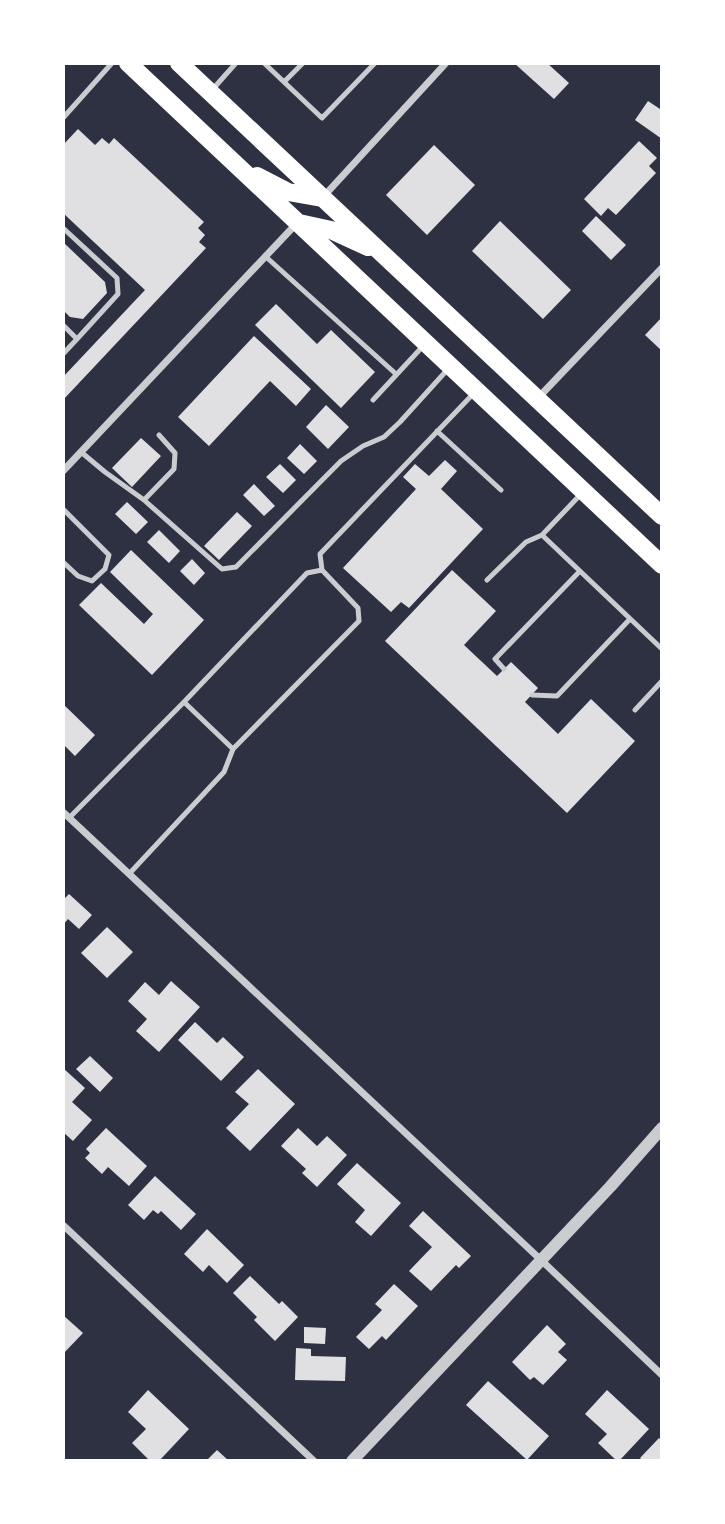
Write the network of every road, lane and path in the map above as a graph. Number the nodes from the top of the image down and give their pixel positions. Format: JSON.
{"nodes":[{"id":1,"x":111,"y":63,"type":"edge"},
{"id":2,"x":128,"y":63,"type":"edge"},
{"id":3,"x":179,"y":63,"type":"edge"},
{"id":4,"x":236,"y":63,"type":"edge"},
{"id":5,"x":264,"y":63,"type":"edge"},
{"id":6,"x":303,"y":63,"type":"edge"},
{"id":7,"x":375,"y":63,"type":"edge"},
{"id":8,"x":445,"y":63,"type":"edge"},
{"id":9,"x":284,"y":82,"type":"junction"},
{"id":10,"x":210,"y":92,"type":"junction"},
{"id":11,"x":63,"y":118,"type":"edge"},
{"id":12,"x":238,"y":166,"type":"junction"},
{"id":13,"x":323,"y":198,"type":"junction"},
{"id":14,"x":297,"y":222,"type":"junction"},
{"id":15,"x":63,"y":228,"type":"edge"},
{"id":16,"x":381,"y":252,"type":"junction"},
{"id":17,"x":265,"y":256,"type":"junction"},
{"id":18,"x":662,"y":268,"type":"edge"},
{"id":19,"x":63,"y":325,"type":"edge"},
{"id":20,"x":77,"y":338,"type":"junction"},
{"id":21,"x":426,"y":343,"type":"junction"},
{"id":22,"x":63,"y":354,"type":"edge"},
{"id":23,"x":450,"y":366,"type":"junction"},
{"id":24,"x":396,"y":374,"type":"junction"},
{"id":25,"x":476,"y":391,"type":"junction"},
{"id":26,"x":537,"y":399,"type":"junction"},
{"id":27,"x":373,"y":400,"type":"dead end"},
{"id":28,"x":438,"y":431,"type":"junction"},
{"id":29,"x":159,"y":435,"type":"dead end"},
{"id":30,"x":81,"y":452,"type":"junction"},
{"id":31,"x":63,"y":471,"type":"edge"},
{"id":32,"x":501,"y":490,"type":"dead end"},
{"id":33,"x":584,"y":492,"type":"junction"},
{"id":34,"x":144,"y":499,"type":"junction"},
{"id":35,"x":63,"y":509,"type":"edge"},
{"id":36,"x":662,"y":516,"type":"edge"},
{"id":37,"x":542,"y":536,"type":"junction"},
{"id":38,"x":63,"y":562,"type":"edge"},
{"id":39,"x":662,"y":565,"type":"edge"},
{"id":40,"x":322,"y":570,"type":"junction"},
{"id":41,"x":580,"y":571,"type":"junction"},
{"id":42,"x":487,"y":580,"type":"dead end"},
{"id":43,"x":630,"y":619,"type":"junction"},
{"id":44,"x":662,"y":649,"type":"edge"},
{"id":45,"x":504,"y":669,"type":"dead end"},
{"id":46,"x":662,"y":681,"type":"edge"},
{"id":47,"x":532,"y":695,"type":"dead end"},
{"id":48,"x":184,"y":702,"type":"junction"},
{"id":49,"x":635,"y":710,"type":"dead end"},
{"id":50,"x":233,"y":749,"type":"junction"},
{"id":51,"x":66,"y":815,"type":"edge"},
{"id":52,"x":129,"y":874,"type":"junction"},
{"id":53,"x":661,"y":1131,"type":"edge"},
{"id":54,"x":63,"y":1225,"type":"edge"},
{"id":55,"x":541,"y":1260,"type":"junction"},
{"id":56,"x":662,"y":1375,"type":"edge"},
{"id":57,"x":314,"y":1461,"type":"edge"},
{"id":58,"x":352,"y":1461,"type":"edge"}],
"edges":[{"from":1,"to":11,"type":"lane"},
{"from":2,"to":12,"type":"main road"},
{"from":3,"to":10,"type":"main road"},
{"from":4,"to":10,"type":"lane"},
{"from":5,"to":9,"type":"lane"},
{"from":6,"to":9,"type":"lane"},
{"from":7,"to":9,"type":"lane"},
{"from":8,"to":13,"type":"street"},
{"from":10,"to":13,"type":"main road"},
{"from":12,"to":13,"type":"main road"},
{"from":12,"to":14,"type":"main road"},
{"from":13,"to":16,"type":"main road"},
{"from":14,"to":16,"type":"main road"},
{"from":14,"to":17,"type":"street"},
{"from":14,"to":21,"type":"main road"},
{"from":15,"to":20,"type":"lane"},
{"from":16,"to":26,"type":"main road"},
{"from":17,"to":24,"type":"lane"},
{"from":17,"to":30,"type":"street"},
{"from":18,"to":26,"type":"street"},
{"from":19,"to":20,"type":"lane"},
{"from":20,"to":22,"type":"lane"},
{"from":21,"to":23,"type":"main road"},
{"from":21,"to":24,"type":"lane"},
{"from":23,"to":25,"type":"main road"},
{"from":23,"to":34,"type":"lane"},
{"from":24,"to":27,"type":"lane"},
{"from":25,"to":28,"type":"lane"},
{"from":25,"to":33,"type":"main road"},
{"from":26,"to":36,"type":"main road"},
{"from":28,"to":32,"type":"lane"},
{"from":28,"to":40,"type":"lane"},
{"from":29,"to":34,"type":"lane"},
{"from":30,"to":31,"type":"street"},
{"from":30,"to":34,"type":"lane"},
{"from":33,"to":37,"type":"lane"},
{"from":33,"to":39,"type":"main road"},
{"from":35,"to":38,"type":"lane"},
{"from":37,"to":41,"type":"lane"},
{"from":37,"to":42,"type":"lane"},
{"from":40,"to":48,"type":"lane"},
{"from":40,"to":50,"type":"lane"},
{"from":41,"to":43,"type":"lane"},
{"from":41,"to":45,"type":"lane"},
{"from":43,"to":44,"type":"lane"},
{"from":43,"to":47,"type":"lane"},
{"from":46,"to":49,"type":"lane"},
{"from":48,"to":50,"type":"lane"},
{"from":48,"to":51,"type":"lane"},
{"from":50,"to":52,"type":"lane"},
{"from":51,"to":52,"type":"street"},
{"from":52,"to":55,"type":"street"},
{"from":53,"to":55,"type":"street"},
{"from":54,"to":57,"type":"street"},
{"from":55,"to":56,"type":"street"},
{"from":55,"to":58,"type":"street"}]}
